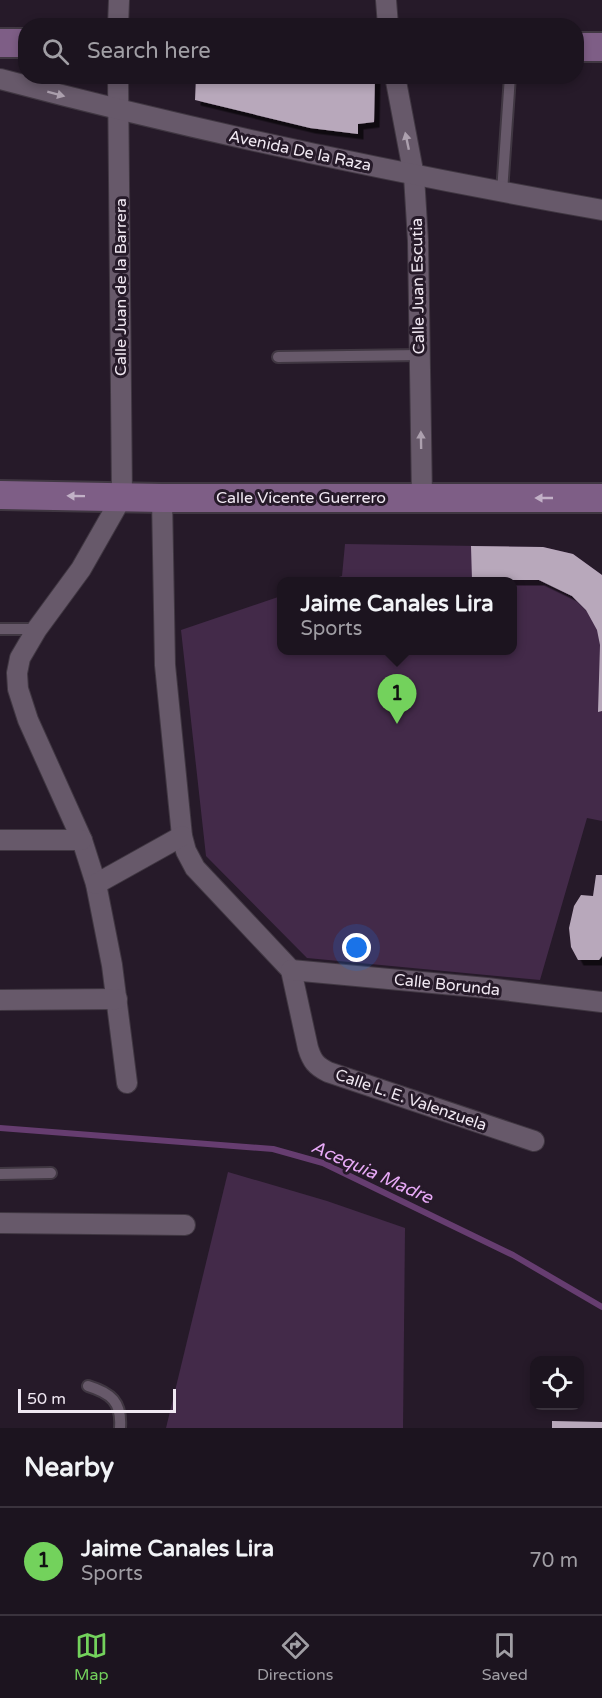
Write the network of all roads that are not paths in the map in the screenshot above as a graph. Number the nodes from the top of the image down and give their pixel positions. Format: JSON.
{"nodes":[{"id":1,"x":119,"y":0,"type":"edge"},
{"id":2,"x":386,"y":0,"type":"edge"},
{"id":3,"x":118,"y":18,"type":"edge"},
{"id":4,"x":387,"y":18,"type":"edge"},
{"id":5,"x":0,"y":43,"type":"edge"},
{"id":6,"x":18,"y":43,"type":"edge"},
{"id":7,"x":584,"y":46,"type":"edge"},
{"id":8,"x":602,"y":47,"type":"edge"},
{"id":9,"x":0,"y":79,"type":"edge"},
{"id":10,"x":18,"y":84,"type":"edge"},
{"id":11,"x":19,"y":84,"type":"edge"},
{"id":12,"x":118,"y":84,"type":"edge"},
{"id":13,"x":397,"y":84,"type":"edge"},
{"id":14,"x":509,"y":84,"type":"edge"},
{"id":15,"x":119,"y":111,"type":"junction"},
{"id":16,"x":414,"y":176,"type":"junction"},
{"id":17,"x":502,"y":192,"type":"junction"},
{"id":18,"x":602,"y":210,"type":"edge"},
{"id":19,"x":420,"y":355,"type":"junction"},
{"id":20,"x":278,"y":357,"type":"dead end"},
{"id":21,"x":0,"y":495,"type":"edge"},
{"id":22,"x":122,"y":497,"type":"junction"},
{"id":23,"x":162,"y":498,"type":"junction"},
{"id":24,"x":422,"y":498,"type":"junction"},
{"id":25,"x":602,"y":498,"type":"edge"},
{"id":26,"x":0,"y":629,"type":"edge"},
{"id":27,"x":37,"y":629,"type":"junction"},
{"id":28,"x":182,"y":836,"type":"junction"},
{"id":29,"x":0,"y":840,"type":"edge"},
{"id":30,"x":81,"y":840,"type":"junction"},
{"id":31,"x":96,"y":884,"type":"junction"},
{"id":32,"x":291,"y":970,"type":"junction"},
{"id":33,"x":117,"y":999,"type":"junction"},
{"id":34,"x":0,"y":1000,"type":"edge"},
{"id":35,"x":602,"y":1002,"type":"edge"},
{"id":36,"x":127,"y":1083,"type":"dead end"},
{"id":37,"x":534,"y":1141,"type":"dead end"},
{"id":38,"x":51,"y":1173,"type":"dead end"},
{"id":39,"x":0,"y":1174,"type":"edge"},
{"id":40,"x":0,"y":1222,"type":"edge"},
{"id":41,"x":185,"y":1226,"type":"dead end"},
{"id":42,"x":88,"y":1386,"type":"dead end"},
{"id":43,"x":120,"y":1428,"type":"edge"}],
"edges":[{"from":1,"to":3,"type":"street"},
{"from":2,"to":4,"type":"street"},
{"from":5,"to":6,"type":"main road"},
{"from":7,"to":8,"type":"main road"},
{"from":9,"to":10,"type":"street","name":"Avenida De la Raza","one_way":true},
{"from":11,"to":15,"type":"street","name":"Avenida De la Raza","one_way":true},
{"from":12,"to":15,"type":"street","name":"Calle Juan de la Barrera"},
{"from":16,"to":13,"type":"street","name":"Calle Juan Escutia","one_way":true},
{"from":14,"to":17,"type":"lane"},
{"from":15,"to":16,"type":"street","name":"Avenida De la Raza"},
{"from":15,"to":22,"type":"street","name":"Calle Juan de la Barrera"},
{"from":16,"to":17,"type":"street","name":"Avenida De la Raza"},
{"from":16,"to":19,"type":"street","name":"Calle Juan Escutia"},
{"from":17,"to":18,"type":"street","name":"Avenida De la Raza"},
{"from":19,"to":20,"type":"lane"},
{"from":24,"to":19,"type":"street","name":"Calle Juan Escutia","one_way":true},
{"from":22,"to":21,"type":"main road","name":"Calle Vicente Guerrero","one_way":true},
{"from":22,"to":23,"type":"main road","name":"Calle Vicente Guerrero"},
{"from":22,"to":27,"type":"street"},
{"from":23,"to":24,"type":"main road","name":"Calle Vicente Guerrero"},
{"from":23,"to":28,"type":"street"},
{"from":25,"to":24,"type":"main road","name":"Calle Vicente Guerrero","one_way":true},
{"from":26,"to":27,"type":"lane"},
{"from":27,"to":30,"type":"street"},
{"from":28,"to":31,"type":"street"},
{"from":28,"to":32,"type":"street"},
{"from":29,"to":30,"type":"street"},
{"from":30,"to":31,"type":"street"},
{"from":31,"to":33,"type":"street"},
{"from":32,"to":35,"type":"street","name":"Calle Borunda"},
{"from":32,"to":37,"type":"street","name":"Calle L. E. Valenzuela"},
{"from":33,"to":34,"type":"street"},
{"from":33,"to":36,"type":"street"},
{"from":38,"to":39,"type":"lane"},
{"from":40,"to":41,"type":"street"},
{"from":42,"to":43,"type":"lane"}]}
